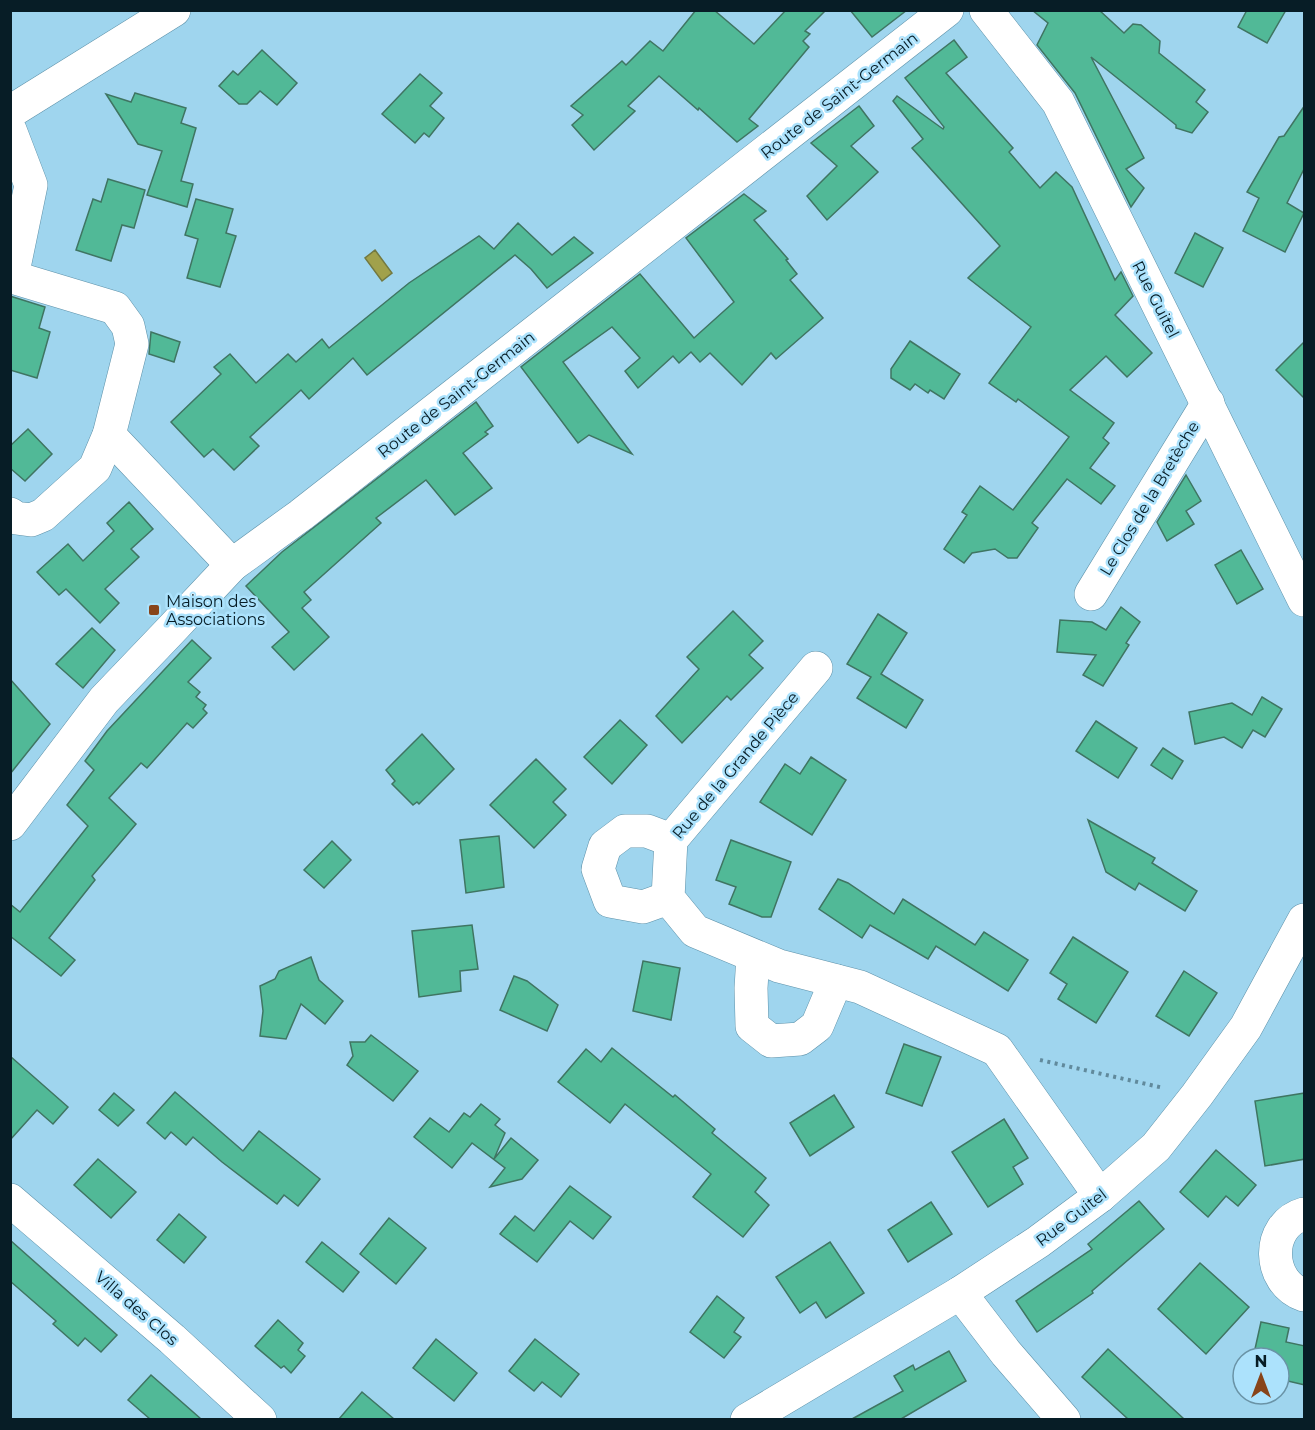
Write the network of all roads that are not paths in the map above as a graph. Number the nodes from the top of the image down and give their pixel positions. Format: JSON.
{"nodes":[{"id":1,"x":174,"y":10,"type":"edge"},
{"id":2,"x":947,"y":10,"type":"edge"},
{"id":3,"x":986,"y":10,"type":"edge"},
{"id":4,"x":10,"y":112,"type":"edge"},
{"id":5,"x":10,"y":130,"type":"edge"},
{"id":6,"x":11,"y":277,"type":"edge"},
{"id":7,"x":1208,"y":403,"type":"junction"},
{"id":8,"x":109,"y":435,"type":"junction"},
{"id":9,"x":10,"y":514,"type":"edge"},
{"id":10,"x":232,"y":565,"type":"junction"},
{"id":11,"x":1302,"y":590,"type":"edge"},
{"id":12,"x":1090,"y":594,"type":"dead end"},
{"id":13,"x":816,"y":668,"type":"dead end"},
{"id":14,"x":10,"y":824,"type":"edge"},
{"id":15,"x":671,"y":840,"type":"junction"},
{"id":16,"x":668,"y":898,"type":"junction"},
{"id":17,"x":1305,"y":920,"type":"edge"},
{"id":18,"x":753,"y":956,"type":"junction"},
{"id":19,"x":836,"y":981,"type":"junction"},
{"id":20,"x":1100,"y":1196,"type":"junction"},
{"id":21,"x":10,"y":1200,"type":"edge"},
{"id":22,"x":1305,"y":1214,"type":"edge"},
{"id":23,"x":960,"y":1293,"type":"junction"},
{"id":24,"x":1305,"y":1295,"type":"edge"},
{"id":25,"x":260,"y":1419,"type":"edge"},
{"id":26,"x":747,"y":1419,"type":"edge"},
{"id":27,"x":1064,"y":1419,"type":"edge"}],
"edges":[{"from":1,"to":4,"type":"street"},
{"from":2,"to":10,"type":"street","name":"Route de Saint-Germain"},
{"from":3,"to":7,"type":"street","name":"Rue Guitel"},
{"from":5,"to":6,"type":"street"},
{"from":6,"to":8,"type":"street"},
{"from":7,"to":11,"type":"street","name":"Rue Guitel"},
{"from":7,"to":12,"type":"street","name":"Le Clos de la Bretèche"},
{"from":8,"to":9,"type":"street"},
{"from":8,"to":10,"type":"street"},
{"from":10,"to":14,"type":"street","name":"Route de Saint-Germain"},
{"from":13,"to":15,"type":"street","name":"Rue de la Grande Pièce"},
{"from":15,"to":16,"type":"street","name":"Rue de la Grande Pièce"},
{"from":15,"to":16,"type":"street"},
{"from":16,"to":18,"type":"street"},
{"from":17,"to":20,"type":"street","name":"Rue Guitel"},
{"from":18,"to":19,"type":"street"},
{"from":18,"to":19,"type":"street"},
{"from":19,"to":20,"type":"street"},
{"from":20,"to":23,"type":"street","name":"Rue Guitel"},
{"from":21,"to":25,"type":"street","name":"Villa des Clos"},
{"from":22,"to":24,"type":"street"},
{"from":23,"to":26,"type":"street","name":"Rue Guitel"},
{"from":23,"to":27,"type":"street"}]}
